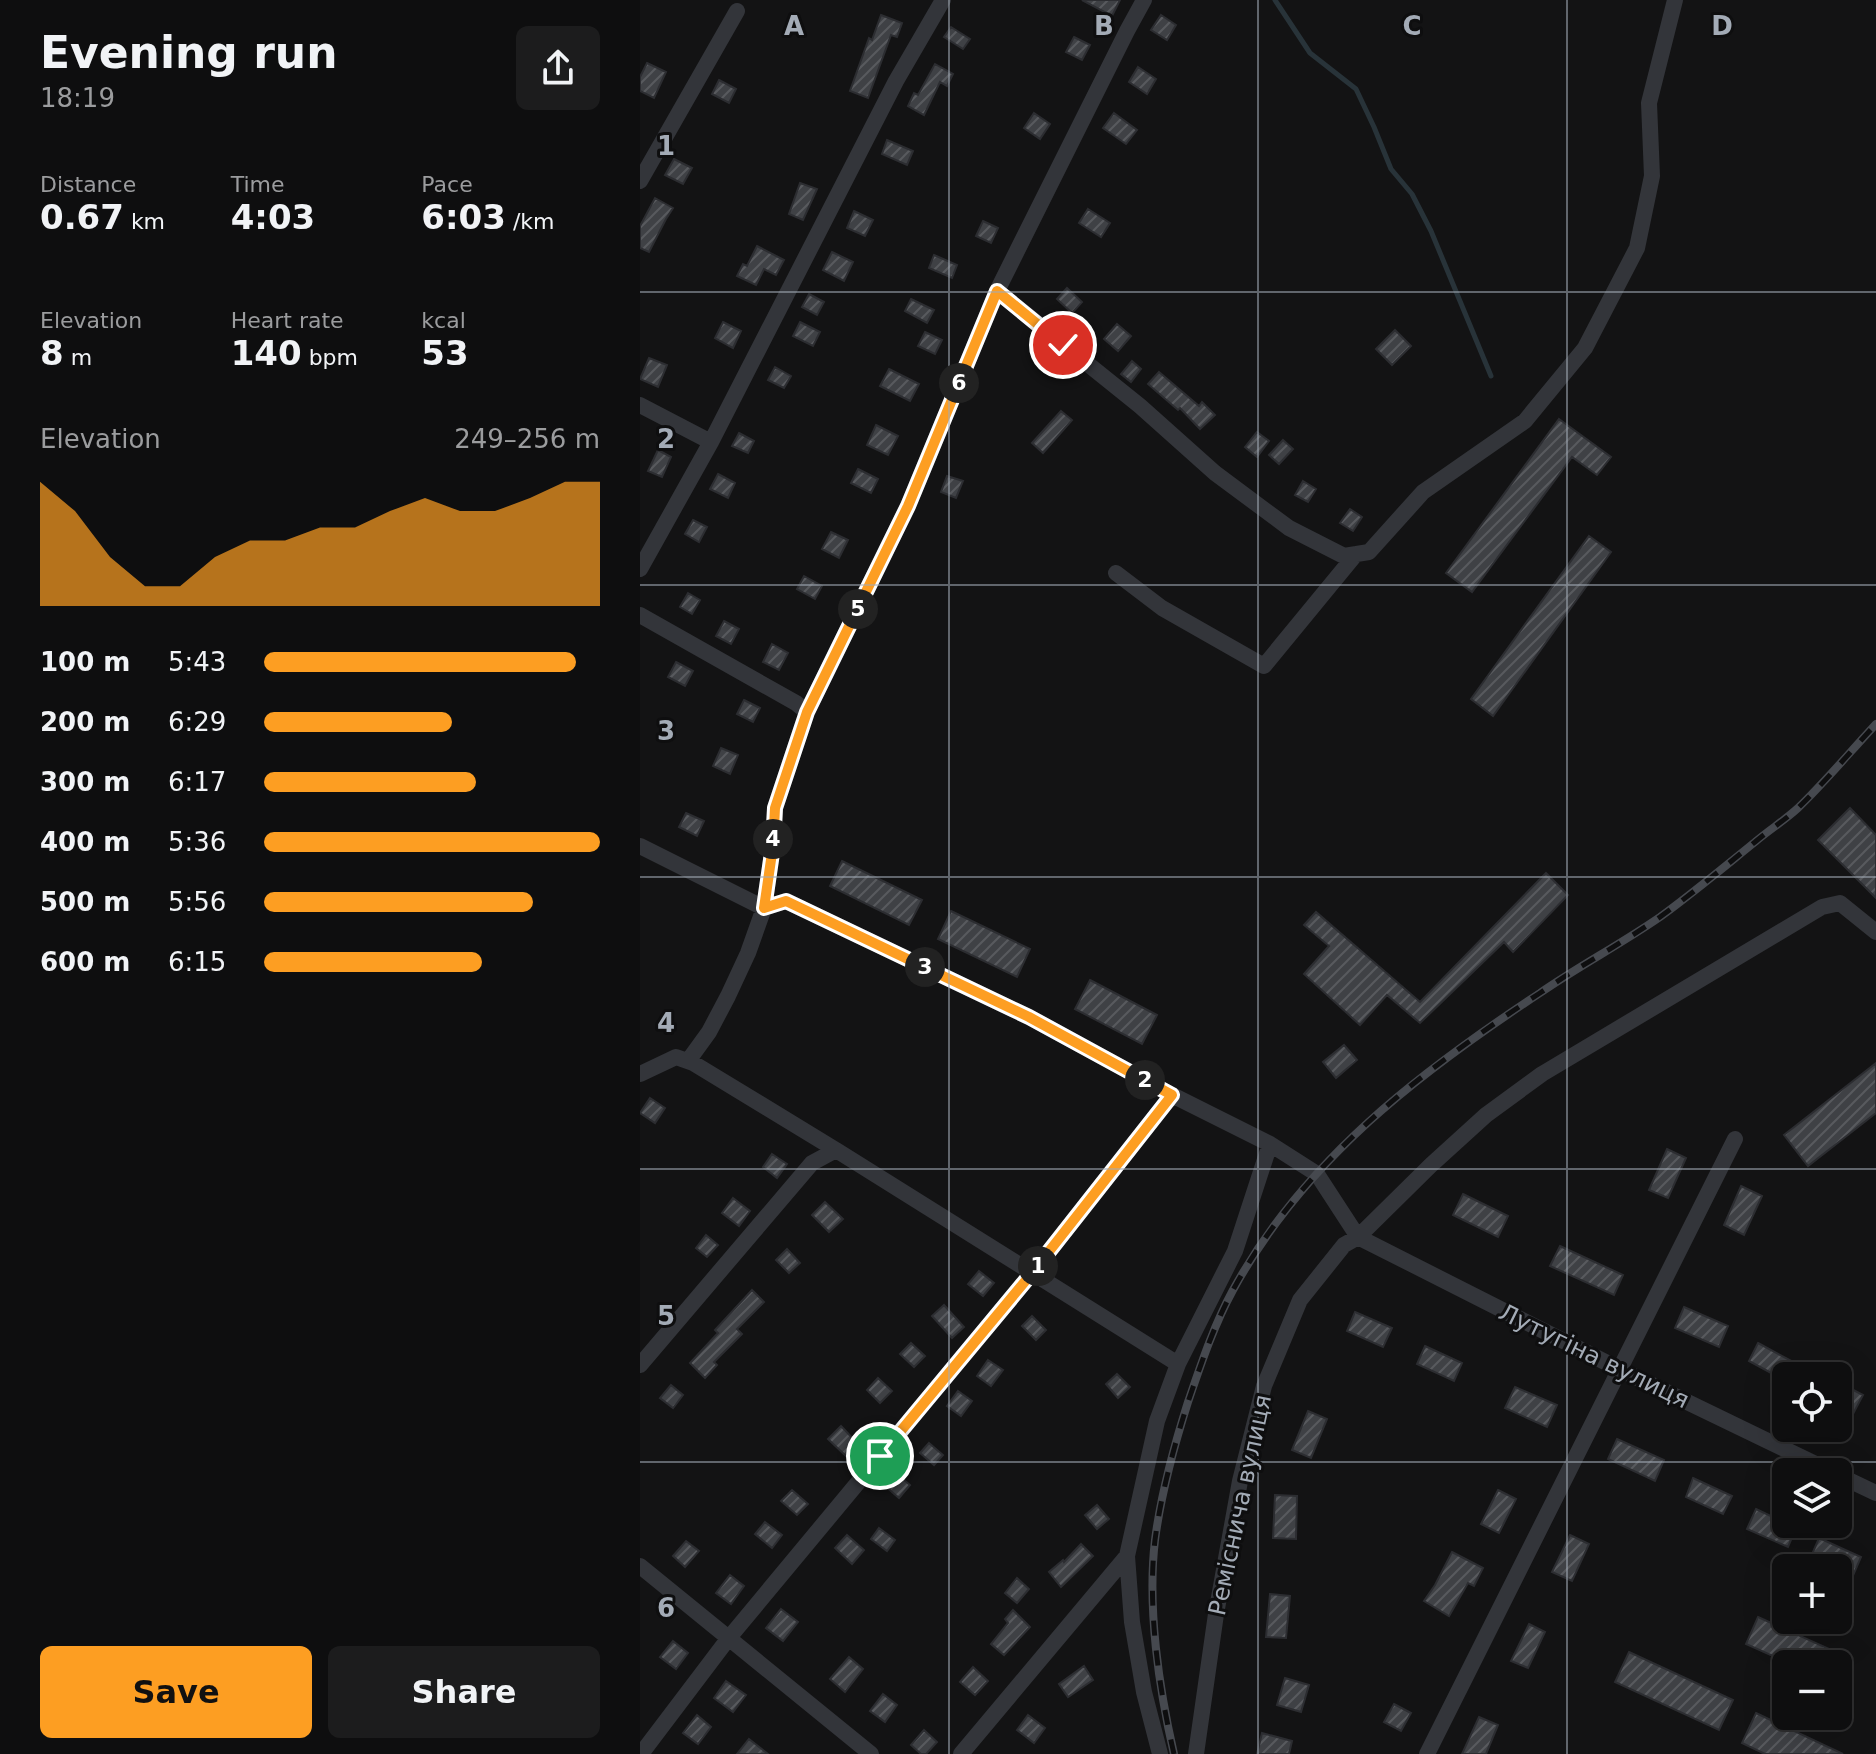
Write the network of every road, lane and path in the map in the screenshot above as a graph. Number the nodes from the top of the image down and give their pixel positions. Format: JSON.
{"nodes":[{"id":1,"x":943,"y":0,"type":"edge"},
{"id":2,"x":1144,"y":0,"type":"edge"},
{"id":3,"x":1675,"y":0,"type":"edge"},
{"id":4,"x":737,"y":11,"type":"dead end"},
{"id":5,"x":640,"y":181,"type":"edge"},
{"id":6,"x":997,"y":291,"type":"junction"},
{"id":7,"x":640,"y":405,"type":"edge"},
{"id":8,"x":711,"y":442,"type":"junction"},
{"id":9,"x":1356,"y":554,"type":"junction"},
{"id":10,"x":640,"y":569,"type":"edge"},
{"id":11,"x":1116,"y":573,"type":"dead end"},
{"id":12,"x":640,"y":615,"type":"edge"},
{"id":13,"x":807,"y":712,"type":"junction"},
{"id":14,"x":640,"y":846,"type":"edge"},
{"id":15,"x":764,"y":908,"type":"junction"},
{"id":16,"x":1876,"y":932,"type":"edge"},
{"id":17,"x":688,"y":1061,"type":"junction"},
{"id":18,"x":640,"y":1074,"type":"edge"},
{"id":19,"x":1172,"y":1095,"type":"junction"},
{"id":20,"x":1735,"y":1139,"type":"dead end"},
{"id":21,"x":1270,"y":1144,"type":"junction"},
{"id":22,"x":836,"y":1150,"type":"junction"},
{"id":23,"x":1358,"y":1237,"type":"junction"},
{"id":24,"x":1032,"y":1273,"type":"junction"},
{"id":25,"x":1178,"y":1364,"type":"junction"},
{"id":26,"x":640,"y":1365,"type":"edge"},
{"id":27,"x":1619,"y":1369,"type":"junction"},
{"id":28,"x":1803,"y":1458,"type":"edge"},
{"id":29,"x":1852,"y":1482,"type":"edge"},
{"id":30,"x":1876,"y":1493,"type":"edge"},
{"id":31,"x":1127,"y":1556,"type":"junction"},
{"id":32,"x":640,"y":1566,"type":"edge"},
{"id":33,"x":728,"y":1639,"type":"junction"},
{"id":34,"x":641,"y":1754,"type":"edge"},
{"id":35,"x":871,"y":1754,"type":"edge"},
{"id":36,"x":961,"y":1754,"type":"edge"},
{"id":37,"x":1160,"y":1754,"type":"edge"},
{"id":38,"x":1196,"y":1754,"type":"edge"},
{"id":39,"x":1427,"y":1754,"type":"edge"}],
"edges":[{"from":1,"to":8,"type":"street"},
{"from":2,"to":6,"type":"street"},
{"from":3,"to":9,"type":"street"},
{"from":4,"to":5,"type":"street"},
{"from":6,"to":9,"type":"street"},
{"from":6,"to":13,"type":"street"},
{"from":7,"to":8,"type":"street"},
{"from":8,"to":10,"type":"street"},
{"from":9,"to":11,"type":"street"},
{"from":12,"to":13,"type":"street"},
{"from":13,"to":15,"type":"street"},
{"from":14,"to":15,"type":"street"},
{"from":15,"to":17,"type":"street"},
{"from":15,"to":19,"type":"street"},
{"from":16,"to":23,"type":"street","name":"Реміснича вулиця"},
{"from":17,"to":18,"type":"street"},
{"from":17,"to":22,"type":"street"},
{"from":19,"to":21,"type":"street"},
{"from":19,"to":24,"type":"street"},
{"from":20,"to":27,"type":"street"},
{"from":21,"to":23,"type":"street"},
{"from":21,"to":25,"type":"street"},
{"from":22,"to":24,"type":"street"},
{"from":22,"to":26,"type":"street"},
{"from":23,"to":27,"type":"street","name":"Лутугіна вулиця"},
{"from":23,"to":38,"type":"street","name":"Реміснича вулиця"},
{"from":24,"to":25,"type":"street"},
{"from":24,"to":33,"type":"street"},
{"from":25,"to":31,"type":"street"},
{"from":27,"to":28,"type":"street","name":"Лутугіна вулиця"},
{"from":27,"to":39,"type":"street"},
{"from":29,"to":30,"type":"street"},
{"from":31,"to":36,"type":"street"},
{"from":31,"to":37,"type":"street"},
{"from":32,"to":33,"type":"street"},
{"from":33,"to":34,"type":"street"},
{"from":33,"to":35,"type":"street"}]}
